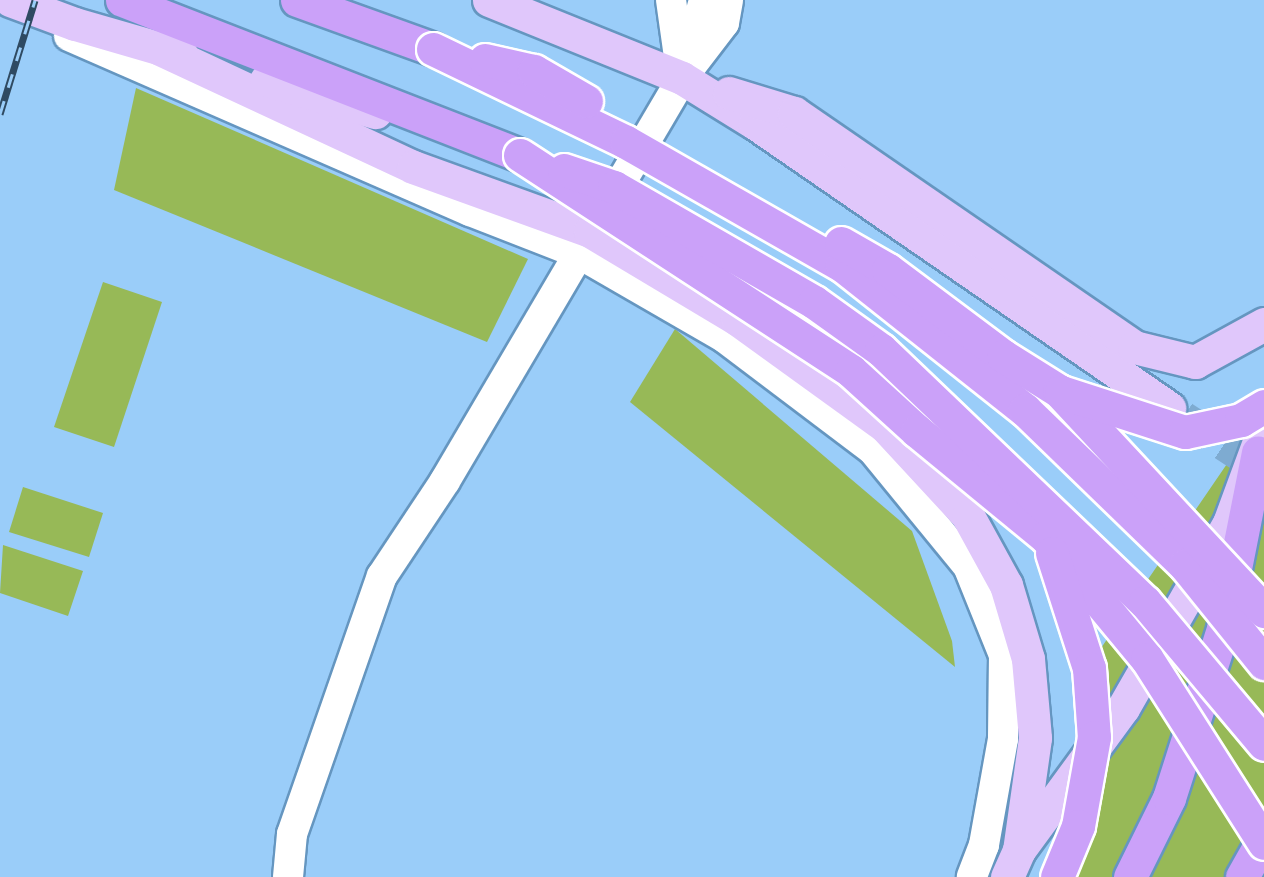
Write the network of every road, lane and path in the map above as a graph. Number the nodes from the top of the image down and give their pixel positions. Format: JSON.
{"nodes":[{"id":1,"x":10,"y":0,"type":"edge"},
{"id":2,"x":122,"y":0,"type":"edge"},
{"id":3,"x":297,"y":0,"type":"edge"},
{"id":4,"x":333,"y":0,"type":"edge"},
{"id":5,"x":489,"y":0,"type":"edge"},
{"id":6,"x":671,"y":0,"type":"edge"},
{"id":7,"x":693,"y":0,"type":"edge"},
{"id":8,"x":704,"y":0,"type":"edge"},
{"id":9,"x":728,"y":0,"type":"edge"},
{"id":10,"x":0,"y":12,"type":"edge"},
{"id":11,"x":160,"y":49,"type":"junction"},
{"id":12,"x":433,"y":49,"type":"junction"},
{"id":13,"x":682,"y":78,"type":"junction"},
{"id":14,"x":520,"y":155,"type":"junction"},
{"id":15,"x":584,"y":242,"type":"junction"},
{"id":16,"x":1264,"y":324,"type":"edge"},
{"id":17,"x":1059,"y":392,"type":"junction"},
{"id":18,"x":1264,"y":406,"type":"edge"},
{"id":19,"x":1169,"y":408,"type":"tunnel mouth"},
{"id":20,"x":1261,"y":440,"type":"edge"},
{"id":21,"x":1046,"y":537,"type":"junction"},
{"id":22,"x":1264,"y":611,"type":"edge"},
{"id":23,"x":1264,"y":663,"type":"edge"},
{"id":24,"x":1264,"y":744,"type":"edge"},
{"id":25,"x":1264,"y":838,"type":"edge"},
{"id":26,"x":1264,"y":843,"type":"edge"},
{"id":27,"x":1013,"y":864,"type":"edge"},
{"id":28,"x":288,"y":877,"type":"edge"},
{"id":29,"x":972,"y":877,"type":"edge"},
{"id":30,"x":1057,"y":877,"type":"edge"},
{"id":31,"x":1130,"y":877,"type":"edge"},
{"id":32,"x":1242,"y":877,"type":"edge"}],
"edges":[{"from":1,"to":11,"type":"main road"},
{"from":2,"to":14,"type":"highway"},
{"from":3,"to":12,"type":"highway"},
{"from":4,"to":12,"type":"highway"},
{"from":5,"to":13,"type":"main road"},
{"from":6,"to":13,"type":"street"},
{"from":7,"to":13,"type":"street"},
{"from":8,"to":13,"type":"street"},
{"from":9,"to":13,"type":"street"},
{"from":10,"to":15,"type":"street"},
{"from":11,"to":14,"type":"main road"},
{"from":11,"to":15,"type":"main road"},
{"from":12,"to":17,"type":"highway","bridge":true},
{"from":12,"to":23,"type":"highway","bridge":true},
{"from":13,"to":15,"type":"street"},
{"from":13,"to":16,"type":"main road"},
{"from":13,"to":19,"type":"main road"},
{"from":14,"to":21,"type":"highway","bridge":true},
{"from":14,"to":24,"type":"highway","bridge":true},
{"from":15,"to":27,"type":"main road"},
{"from":15,"to":28,"type":"street"},
{"from":15,"to":29,"type":"street"},
{"from":17,"to":18,"type":"highway","bridge":true},
{"from":17,"to":22,"type":"highway","bridge":true},
{"from":20,"to":27,"type":"main road"},
{"from":20,"to":31,"type":"highway"},
{"from":21,"to":26,"type":"highway","bridge":true},
{"from":21,"to":30,"type":"highway","bridge":true},
{"from":25,"to":32,"type":"highway"}]}
